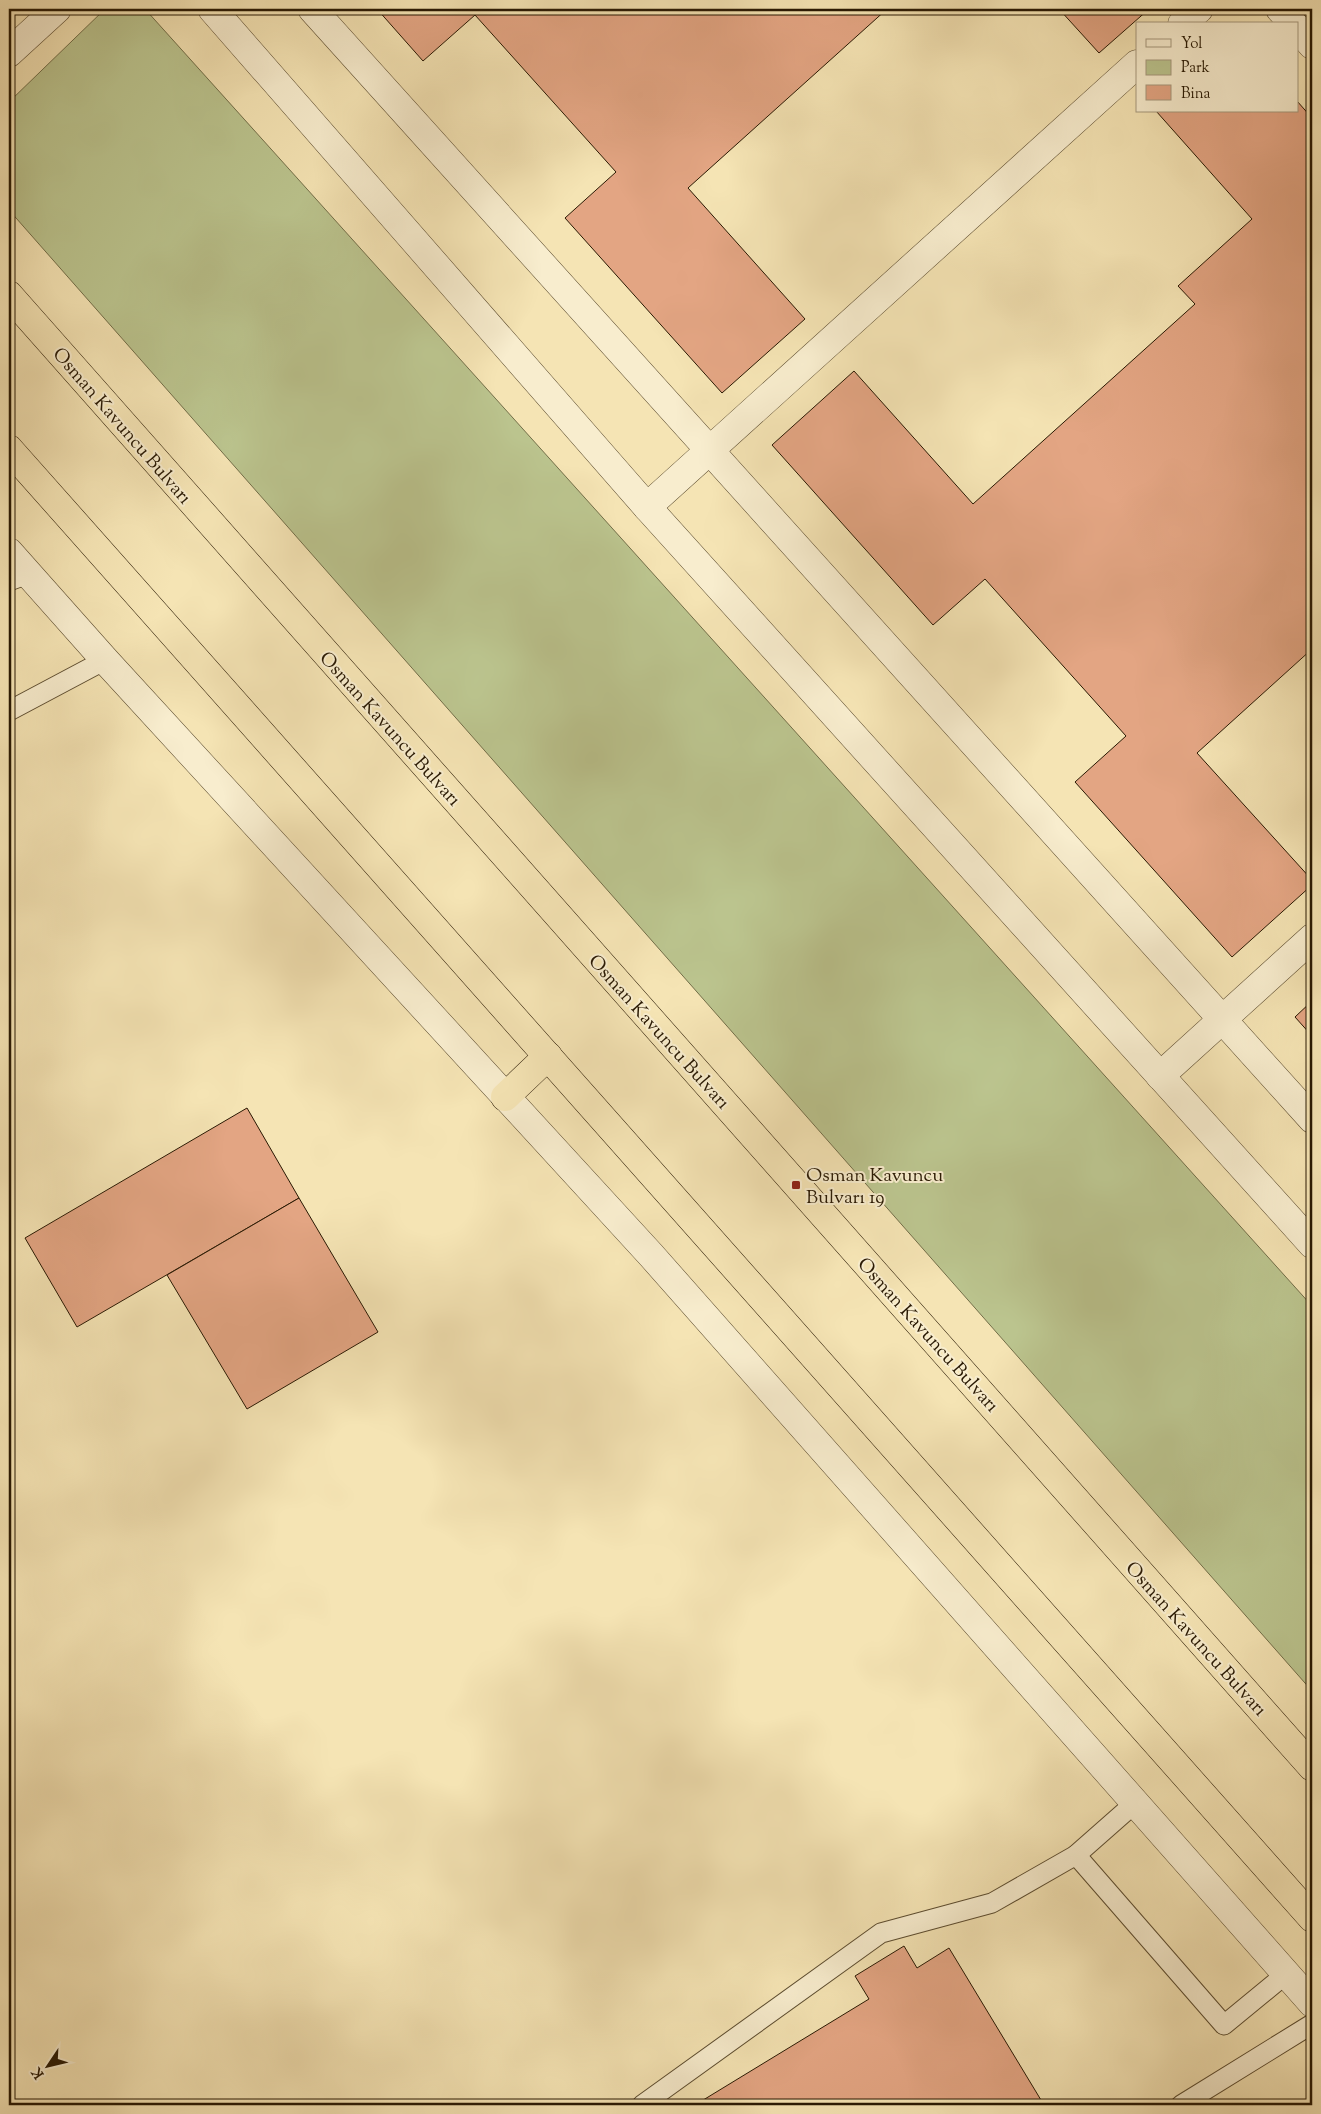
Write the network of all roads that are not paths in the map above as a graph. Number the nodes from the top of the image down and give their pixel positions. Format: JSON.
{"nodes":[{"id":1,"x":57,"y":9,"type":"edge"},
{"id":2,"x":212,"y":9,"type":"edge"},
{"id":3,"x":312,"y":9,"type":"edge"},
{"id":4,"x":1198,"y":9,"type":"edge"},
{"id":5,"x":1280,"y":9,"type":"edge"},
{"id":6,"x":1184,"y":22,"type":"edge"},
{"id":7,"x":1291,"y":22,"type":"edge"},
{"id":8,"x":1298,"y":29,"type":"edge"},
{"id":9,"x":1312,"y":45,"type":"edge"},
{"id":10,"x":9,"y":53,"type":"edge"},
{"id":11,"x":1136,"y":65,"type":"edge"},
{"id":12,"x":9,"y":295,"type":"edge"},
{"id":13,"x":9,"y":449,"type":"edge"},
{"id":14,"x":709,"y":450,"type":"junction"},
{"id":15,"x":647,"y":507,"type":"junction"},
{"id":16,"x":9,"y":552,"type":"edge"},
{"id":17,"x":18,"y":578,"type":"edge"},
{"id":18,"x":105,"y":660,"type":"junction"},
{"id":19,"x":9,"y":711,"type":"edge"},
{"id":20,"x":1312,"y":938,"type":"edge"},
{"id":21,"x":1222,"y":1020,"type":"junction"},
{"id":22,"x":548,"y":1056,"type":"junction"},
{"id":23,"x":1160,"y":1076,"type":"junction"},
{"id":24,"x":506,"y":1097,"type":"junction"},
{"id":25,"x":1312,"y":1119,"type":"edge"},
{"id":26,"x":1312,"y":1244,"type":"edge"},
{"id":27,"x":1312,"y":1767,"type":"edge"},
{"id":28,"x":1135,"y":1802,"type":"junction"},
{"id":29,"x":1076,"y":1854,"type":"junction"},
{"id":30,"x":1312,"y":1918,"type":"edge"},
{"id":31,"x":1286,"y":1974,"type":"junction"},
{"id":32,"x":1312,"y":2003,"type":"edge"},
{"id":33,"x":1312,"y":2024,"type":"edge"},
{"id":34,"x":642,"y":2105,"type":"edge"},
{"id":35,"x":1181,"y":2105,"type":"edge"}],
"edges":[{"from":1,"to":10,"type":"street"},
{"from":2,"to":15,"type":"street"},
{"from":3,"to":14,"type":"street"},
{"from":4,"to":6,"type":"street"},
{"from":5,"to":7,"type":"street"},
{"from":8,"to":9,"type":"street"},
{"from":11,"to":14,"type":"street"},
{"from":12,"to":27,"type":"highway","name":"Osman Kavuncu Bulvarı"},
{"from":13,"to":22,"type":"highway"},
{"from":14,"to":15,"type":"street"},
{"from":14,"to":21,"type":"street"},
{"from":15,"to":23,"type":"street"},
{"from":16,"to":17,"type":"street"},
{"from":17,"to":18,"type":"street"},
{"from":18,"to":19,"type":"lane"},
{"from":18,"to":24,"type":"street"},
{"from":20,"to":21,"type":"street"},
{"from":21,"to":23,"type":"street"},
{"from":21,"to":25,"type":"street"},
{"from":22,"to":24,"type":"highway"},
{"from":22,"to":30,"type":"highway"},
{"from":23,"to":26,"type":"street"},
{"from":24,"to":28,"type":"street"},
{"from":28,"to":29,"type":"lane"},
{"from":28,"to":31,"type":"street"},
{"from":29,"to":31,"type":"lane"},
{"from":29,"to":34,"type":"lane"},
{"from":31,"to":32,"type":"street"},
{"from":33,"to":35,"type":"lane"}]}
